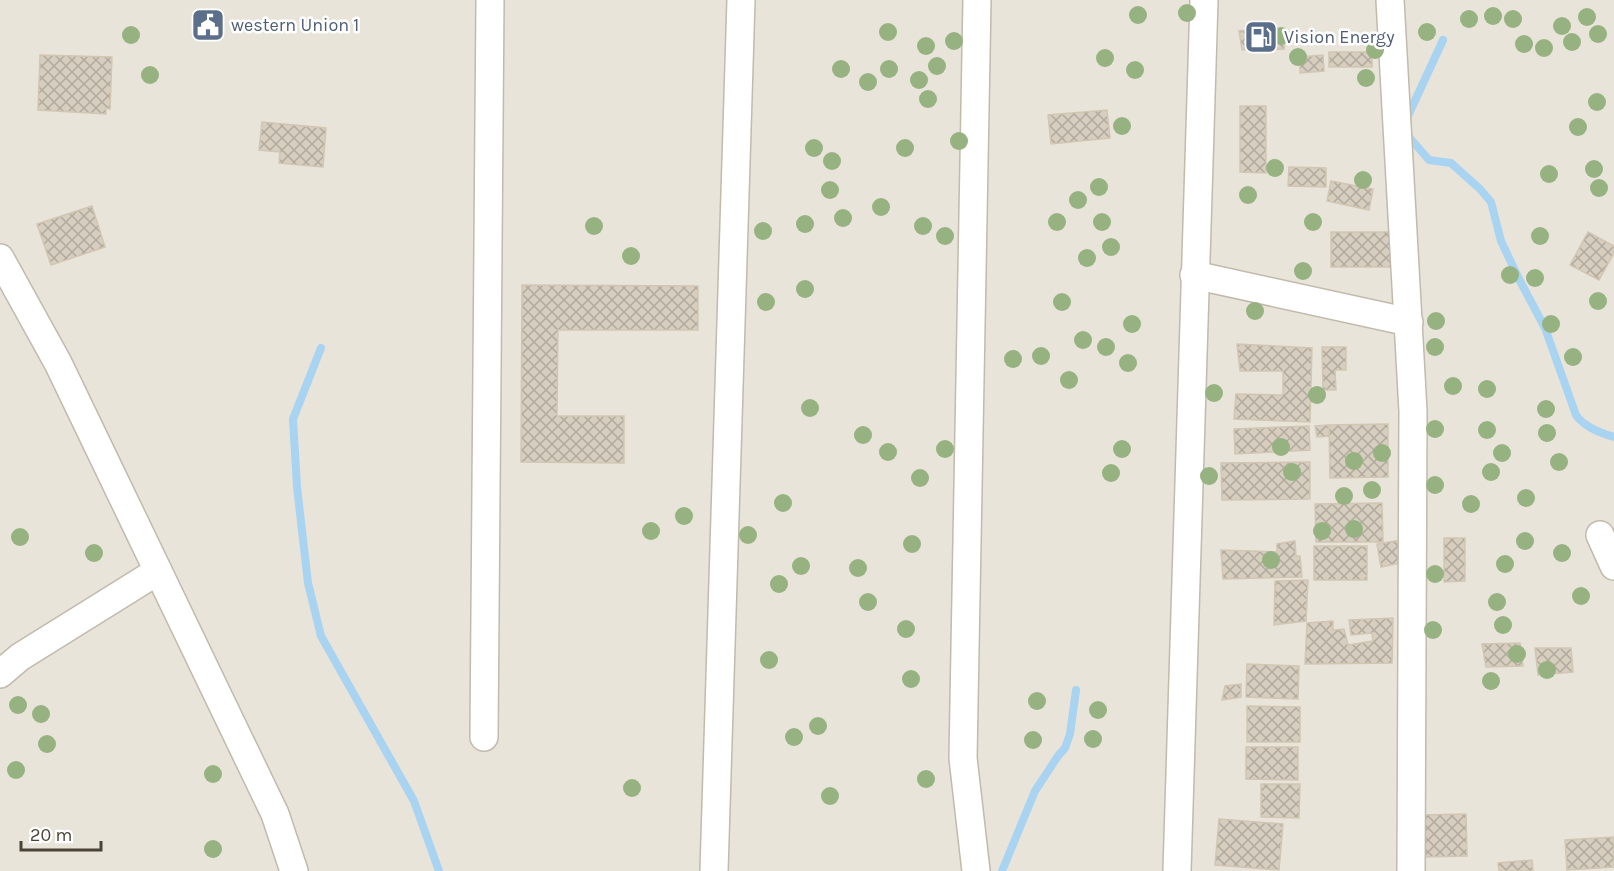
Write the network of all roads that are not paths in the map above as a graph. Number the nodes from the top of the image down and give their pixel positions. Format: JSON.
{"nodes":[{"id":1,"x":490,"y":0,"type":"edge"},
{"id":2,"x":741,"y":0,"type":"edge"},
{"id":3,"x":977,"y":0,"type":"edge"},
{"id":4,"x":1204,"y":0,"type":"edge"},
{"id":5,"x":1390,"y":0,"type":"edge"},
{"id":6,"x":0,"y":258,"type":"edge"},
{"id":7,"x":1194,"y":275,"type":"junction"},
{"id":8,"x":1409,"y":322,"type":"junction"},
{"id":9,"x":1600,"y":535,"type":"dead end"},
{"id":10,"x":1614,"y":566,"type":"edge"},
{"id":11,"x":158,"y":571,"type":"junction"},
{"id":12,"x":0,"y":674,"type":"edge"},
{"id":13,"x":484,"y":737,"type":"dead end"},
{"id":14,"x":294,"y":871,"type":"edge"},
{"id":15,"x":714,"y":871,"type":"edge"},
{"id":16,"x":976,"y":871,"type":"edge"},
{"id":17,"x":1177,"y":871,"type":"edge"},
{"id":18,"x":1411,"y":871,"type":"edge"}],
"edges":[{"from":1,"to":13,"type":"street"},
{"from":2,"to":15,"type":"street"},
{"from":3,"to":16,"type":"street"},
{"from":4,"to":7,"type":"street"},
{"from":5,"to":8,"type":"street"},
{"from":6,"to":11,"type":"street"},
{"from":7,"to":8,"type":"street"},
{"from":7,"to":17,"type":"street"},
{"from":8,"to":18,"type":"street"},
{"from":9,"to":10,"type":"street"},
{"from":11,"to":12,"type":"street"},
{"from":11,"to":14,"type":"street"}]}
